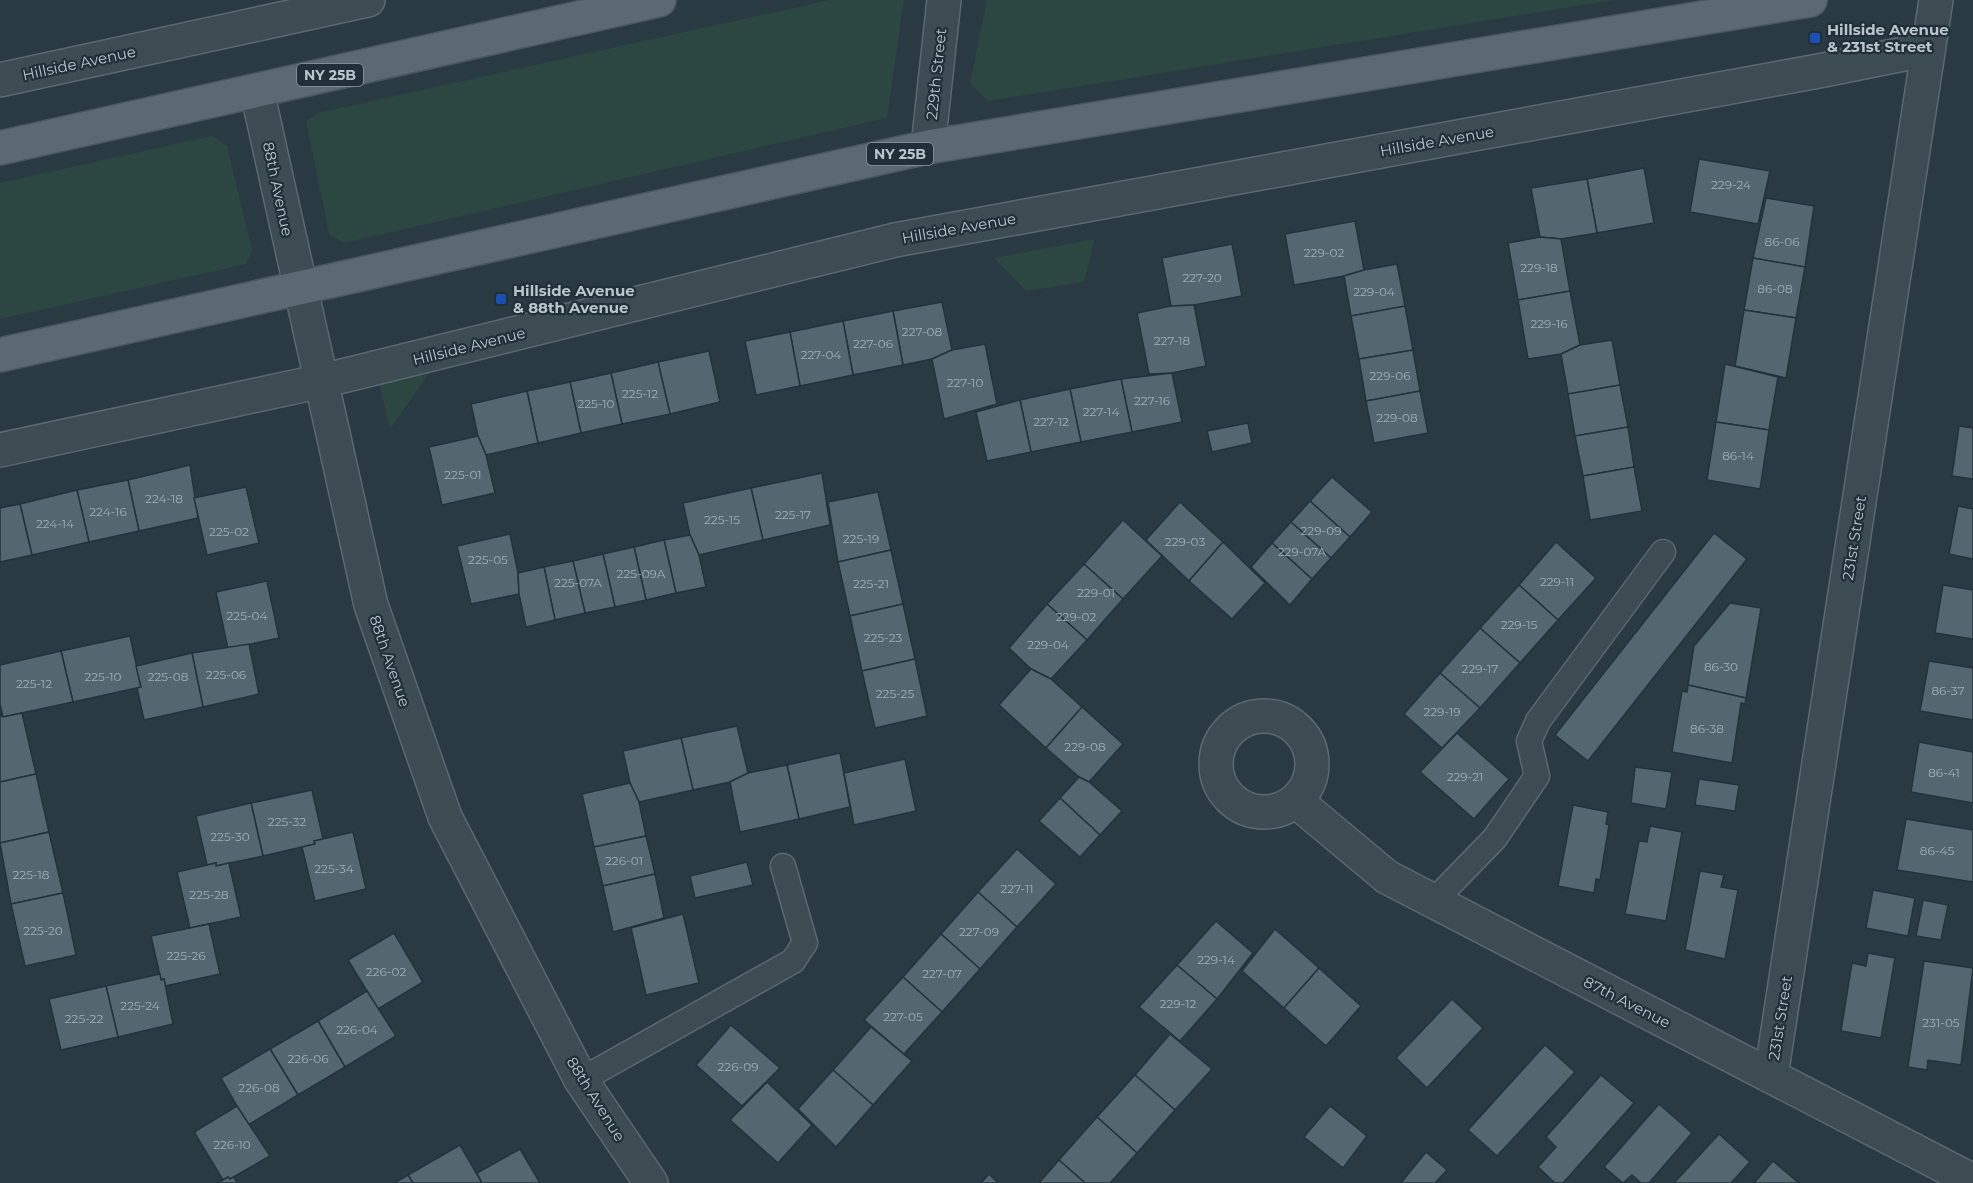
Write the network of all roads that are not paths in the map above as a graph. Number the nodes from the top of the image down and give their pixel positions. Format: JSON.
{"nodes":[{"id":1,"x":368,"y":0,"type":"edge"},
{"id":2,"x":659,"y":0,"type":"edge"},
{"id":3,"x":944,"y":0,"type":"edge"},
{"id":4,"x":1810,"y":0,"type":"edge"},
{"id":5,"x":1935,"y":0,"type":"edge"},
{"id":6,"x":1928,"y":49,"type":"junction"},
{"id":7,"x":0,"y":80,"type":"edge"},
{"id":8,"x":257,"y":91,"type":"junction"},
{"id":9,"x":928,"y":147,"type":"junction"},
{"id":10,"x":0,"y":148,"type":"edge"},
{"id":11,"x":298,"y":287,"type":"junction"},
{"id":12,"x":0,"y":355,"type":"edge"},
{"id":13,"x":322,"y":381,"type":"junction"},
{"id":14,"x":0,"y":450,"type":"edge"},
{"id":15,"x":1663,"y":552,"type":"dead end"},
{"id":16,"x":1296,"y":801,"type":"dead end"},
{"id":17,"x":783,"y":866,"type":"dead end"},
{"id":18,"x":1433,"y":902,"type":"junction"},
{"id":19,"x":1771,"y":1076,"type":"junction"},
{"id":20,"x":581,"y":1080,"type":"junction"},
{"id":21,"x":1973,"y":1180,"type":"edge"},
{"id":22,"x":651,"y":1183,"type":"edge"}],
"edges":[{"from":1,"to":7,"type":"street","name":"Hillside Avenue"},
{"from":2,"to":8,"type":"main road","number":"NY 25B"},
{"from":3,"to":9,"type":"street","name":"229th Street"},
{"from":4,"to":9,"type":"main road","number":"NY 25B"},
{"from":5,"to":6,"type":"street","name":"231st Street"},
{"from":6,"to":13,"type":"street","name":"Hillside Avenue"},
{"from":6,"to":19,"type":"street","name":"231st Street"},
{"from":8,"to":10,"type":"main road","number":"NY 25B"},
{"from":8,"to":11,"type":"street","name":"88th Avenue"},
{"from":9,"to":11,"type":"main road","number":"NY 25B"},
{"from":11,"to":12,"type":"main road","number":"NY 25B"},
{"from":11,"to":13,"type":"street","name":"88th Avenue"},
{"from":13,"to":14,"type":"street","name":"Hillside Avenue"},
{"from":13,"to":20,"type":"street","name":"88th Avenue"},
{"from":15,"to":18,"type":"lane"},
{"from":16,"to":18,"type":"street","name":"87th Avenue"},
{"from":17,"to":20,"type":"lane"},
{"from":18,"to":19,"type":"street","name":"87th Avenue"},
{"from":19,"to":21,"type":"street","name":"87th Avenue"},
{"from":20,"to":22,"type":"street","name":"88th Avenue"}]}
